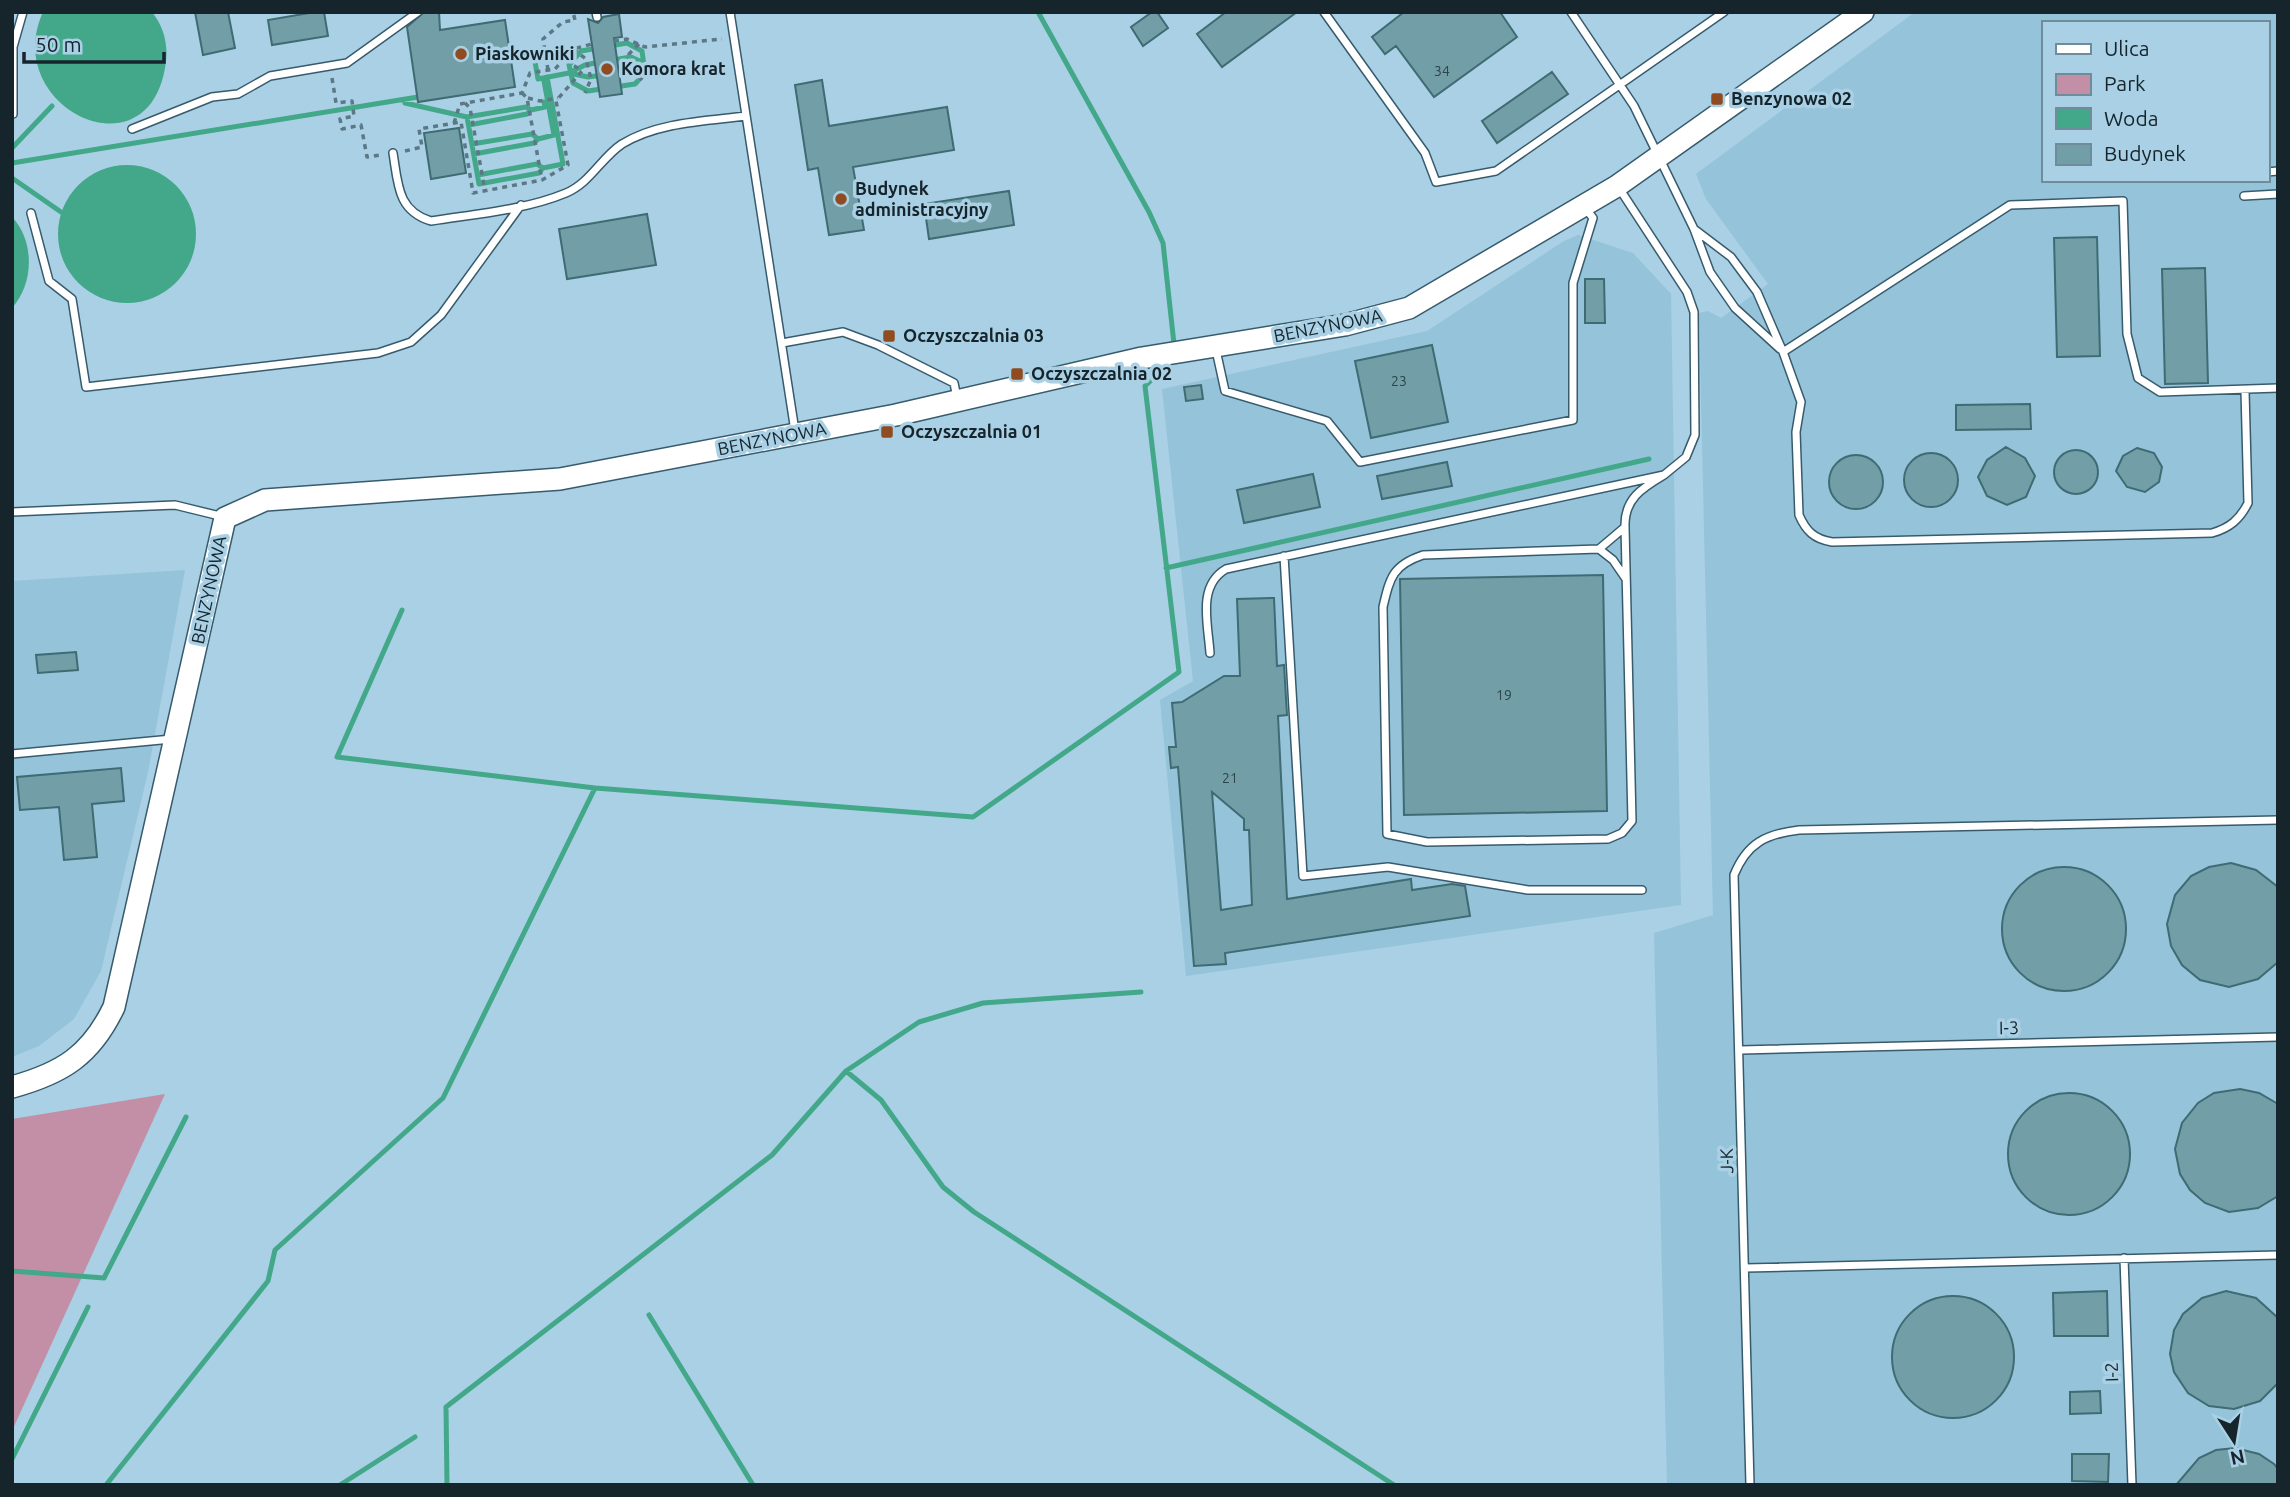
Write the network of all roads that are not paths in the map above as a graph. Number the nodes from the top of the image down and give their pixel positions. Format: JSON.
{"nodes":[{"id":1,"x":23,"y":12,"type":"edge"},
{"id":2,"x":418,"y":12,"type":"edge"},
{"id":3,"x":730,"y":12,"type":"edge"},
{"id":4,"x":1324,"y":12,"type":"edge"},
{"id":5,"x":1571,"y":12,"type":"edge"},
{"id":6,"x":1724,"y":12,"type":"edge"},
{"id":7,"x":1863,"y":12,"type":"edge"},
{"id":8,"x":1620,"y":84,"type":"junction"},
{"id":9,"x":13,"y":114,"type":"edge"},
{"id":10,"x":746,"y":116,"type":"junction"},
{"id":11,"x":132,"y":129,"type":"dead end"},
{"id":12,"x":393,"y":153,"type":"road end"},
{"id":13,"x":1659,"y":158,"type":"junction"},
{"id":14,"x":1617,"y":186,"type":"junction"},
{"id":15,"x":2278,"y":194,"type":"edge"},
{"id":16,"x":2244,"y":196,"type":"dead end"},
{"id":17,"x":522,"y":205,"type":"junction"},
{"id":18,"x":1584,"y":205,"type":"junction"},
{"id":19,"x":31,"y":213,"type":"dead end"},
{"id":20,"x":1693,"y":229,"type":"junction"},
{"id":21,"x":782,"y":343,"type":"junction"},
{"id":22,"x":1215,"y":346,"type":"junction"},
{"id":23,"x":1783,"y":352,"type":"junction"},
{"id":24,"x":2278,"y":388,"type":"edge"},
{"id":25,"x":2245,"y":391,"type":"junction"},
{"id":26,"x":958,"y":401,"type":"junction"},
{"id":27,"x":796,"y":435,"type":"junction"},
{"id":28,"x":1664,"y":475,"type":"junction"},
{"id":29,"x":12,"y":512,"type":"edge"},
{"id":30,"x":225,"y":517,"type":"junction"},
{"id":31,"x":1625,"y":527,"type":"junction"},
{"id":32,"x":1599,"y":549,"type":"junction"},
{"id":33,"x":1284,"y":556,"type":"junction"},
{"id":34,"x":1626,"y":579,"type":"junction"},
{"id":35,"x":1210,"y":653,"type":"dead end"},
{"id":36,"x":177,"y":738,"type":"junction"},
{"id":37,"x":12,"y":754,"type":"edge"},
{"id":38,"x":2278,"y":820,"type":"edge"},
{"id":39,"x":1642,"y":890,"type":"dead end"},
{"id":40,"x":2278,"y":1037,"type":"edge"},
{"id":41,"x":1741,"y":1050,"type":"junction"},
{"id":42,"x":12,"y":1087,"type":"edge"},
{"id":43,"x":2278,"y":1255,"type":"edge"},
{"id":44,"x":2124,"y":1258,"type":"junction"},
{"id":45,"x":1745,"y":1268,"type":"junction"},
{"id":46,"x":1750,"y":1485,"type":"edge"},
{"id":47,"x":2132,"y":1485,"type":"edge"}],
"edges":[{"from":1,"to":9,"type":"lane"},
{"from":2,"to":11,"type":"lane"},
{"from":3,"to":10,"type":"lane"},
{"from":4,"to":8,"type":"lane"},
{"from":5,"to":8,"type":"lane"},
{"from":6,"to":8,"type":"lane"},
{"from":7,"to":13,"type":"street","name":"BENZYNOWA"},
{"from":8,"to":13,"type":"lane"},
{"from":10,"to":17,"type":"lane"},
{"from":10,"to":21,"type":"lane"},
{"from":12,"to":17,"type":"lane"},
{"from":13,"to":14,"type":"street","name":"BENZYNOWA"},
{"from":13,"to":20,"type":"lane"},
{"from":14,"to":18,"type":"street","name":"BENZYNOWA"},
{"from":14,"to":28,"type":"lane"},
{"from":15,"to":16,"type":"lane"},
{"from":17,"to":19,"type":"lane"},
{"from":18,"to":22,"type":"street","name":"BENZYNOWA"},
{"from":18,"to":22,"type":"lane"},
{"from":20,"to":23,"type":"lane"},
{"from":20,"to":23,"type":"lane"},
{"from":21,"to":26,"type":"lane"},
{"from":21,"to":27,"type":"lane"},
{"from":22,"to":26,"type":"street","name":"BENZYNOWA"},
{"from":23,"to":25,"type":"lane"},
{"from":23,"to":25,"type":"lane"},
{"from":24,"to":25,"type":"lane"},
{"from":26,"to":27,"type":"street","name":"BENZYNOWA"},
{"from":27,"to":30,"type":"street","name":"BENZYNOWA"},
{"from":28,"to":31,"type":"lane"},
{"from":28,"to":33,"type":"lane"},
{"from":29,"to":30,"type":"lane"},
{"from":30,"to":36,"type":"street","name":"BENZYNOWA"},
{"from":31,"to":32,"type":"lane"},
{"from":31,"to":34,"type":"lane"},
{"from":32,"to":34,"type":"lane"},
{"from":32,"to":34,"type":"lane"},
{"from":33,"to":35,"type":"lane"},
{"from":33,"to":39,"type":"lane"},
{"from":36,"to":37,"type":"lane"},
{"from":36,"to":42,"type":"street","name":"BENZYNOWA"},
{"from":38,"to":41,"type":"lane","name":"J-K"},
{"from":40,"to":41,"type":"lane","name":"I-3"},
{"from":41,"to":45,"type":"lane","name":"J-K"},
{"from":43,"to":44,"type":"lane"},
{"from":44,"to":45,"type":"lane"},
{"from":44,"to":47,"type":"lane","name":"I-2"},
{"from":45,"to":46,"type":"lane","name":"J-K"}]}
